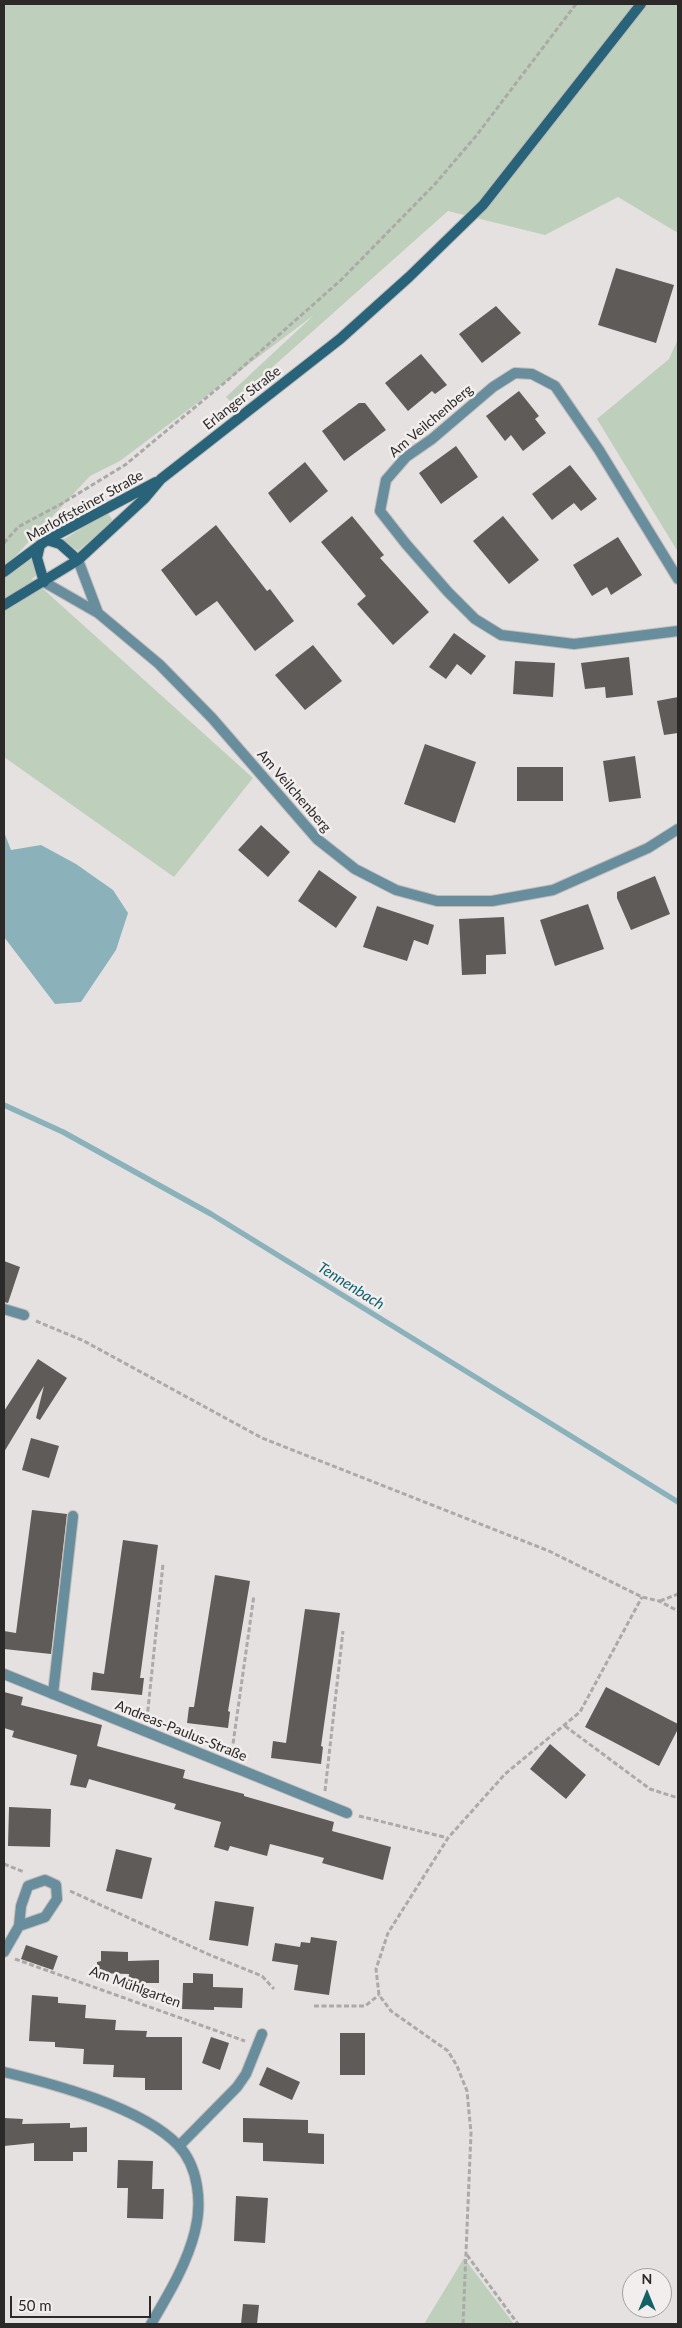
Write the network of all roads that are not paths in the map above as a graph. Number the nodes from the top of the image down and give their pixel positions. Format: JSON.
{"nodes":[{"id":1,"x":641,"y":4,"type":"edge"},
{"id":2,"x":162,"y":479,"type":"junction"},
{"id":3,"x":43,"y":542,"type":"junction"},
{"id":4,"x":78,"y":560,"type":"junction"},
{"id":5,"x":4,"y":572,"type":"edge"},
{"id":6,"x":678,"y":579,"type":"edge"},
{"id":7,"x":44,"y":582,"type":"junction"},
{"id":8,"x":4,"y":605,"type":"edge"},
{"id":9,"x":98,"y":613,"type":"junction"},
{"id":10,"x":678,"y":631,"type":"edge"},
{"id":11,"x":678,"y":829,"type":"edge"},
{"id":12,"x":4,"y":1310,"type":"edge"},
{"id":13,"x":24,"y":1316,"type":"road end"},
{"id":14,"x":73,"y":1516,"type":"dead end"},
{"id":15,"x":4,"y":1674,"type":"edge"},
{"id":16,"x":53,"y":1694,"type":"junction"},
{"id":17,"x":347,"y":1813,"type":"road end"},
{"id":18,"x":20,"y":1926,"type":"junction"},
{"id":19,"x":4,"y":1952,"type":"edge"},
{"id":20,"x":262,"y":2034,"type":"dead end"},
{"id":21,"x":4,"y":2072,"type":"edge"},
{"id":22,"x":179,"y":2146,"type":"junction"},
{"id":23,"x":151,"y":2324,"type":"edge"}],
"edges":[{"from":1,"to":2,"type":"main road","name":"Erlanger Straße"},
{"from":2,"to":3,"type":"main road","name":"Marloffsteiner Straße"},
{"from":2,"to":4,"type":"main road","name":"Marloffsteiner Straße"},
{"from":3,"to":4,"type":"main road"},
{"from":3,"to":5,"type":"main road","name":"Marloffsteiner Straße"},
{"from":3,"to":7,"type":"main road"},
{"from":4,"to":7,"type":"main road","name":"Marloffsteiner Straße"},
{"from":4,"to":9,"type":"street","name":"Am Veilchenberg"},
{"from":6,"to":10,"type":"street","name":"Am Veilchenberg"},
{"from":7,"to":8,"type":"main road","name":"Marloffsteiner Straße"},
{"from":7,"to":9,"type":"street","name":"Am Veilchenberg"},
{"from":9,"to":11,"type":"street","name":"Am Veilchenberg"},
{"from":12,"to":13,"type":"street"},
{"from":14,"to":16,"type":"street"},
{"from":15,"to":16,"type":"street","name":"Andreas-Paulus-Straße"},
{"from":16,"to":17,"type":"street","name":"Andreas-Paulus-Straße"},
{"from":18,"to":18,"type":"street"},
{"from":18,"to":19,"type":"street"},
{"from":20,"to":22,"type":"street"},
{"from":21,"to":22,"type":"street"},
{"from":22,"to":23,"type":"street"}]}
